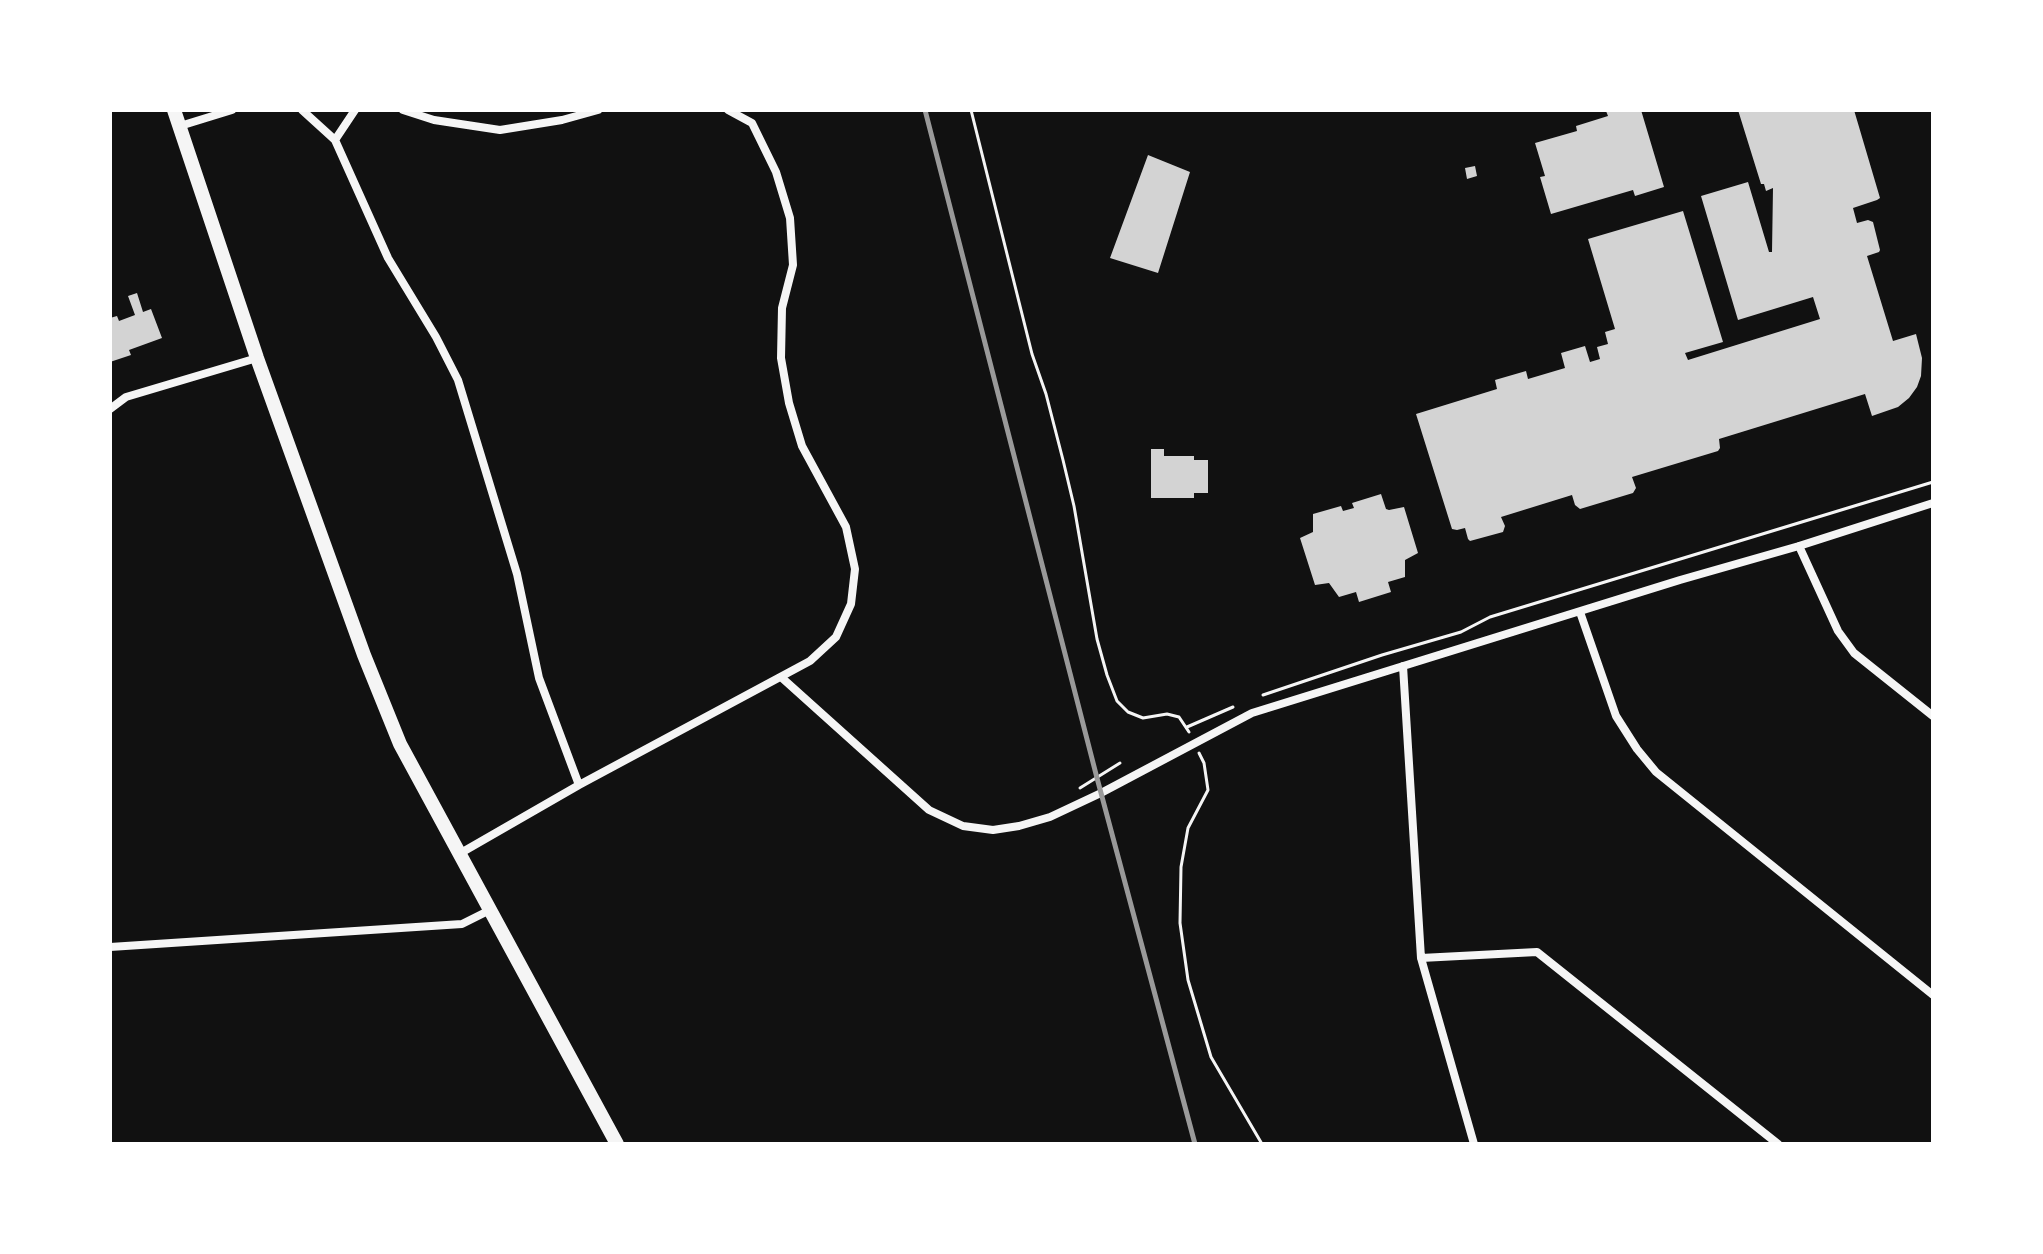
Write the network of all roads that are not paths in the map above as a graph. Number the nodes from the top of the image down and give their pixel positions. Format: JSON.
{"nodes":[{"id":1,"x":174,"y":110,"type":"edge"},
{"id":2,"x":232,"y":110,"type":"edge"},
{"id":3,"x":302,"y":110,"type":"edge"},
{"id":4,"x":355,"y":110,"type":"edge"},
{"id":5,"x":403,"y":110,"type":"edge"},
{"id":6,"x":598,"y":110,"type":"edge"},
{"id":7,"x":728,"y":110,"type":"edge"},
{"id":8,"x":180,"y":126,"type":"junction"},
{"id":9,"x":335,"y":140,"type":"junction"},
{"id":10,"x":257,"y":358,"type":"junction"},
{"id":11,"x":110,"y":409,"type":"edge"},
{"id":12,"x":1933,"y":503,"type":"edge"},
{"id":13,"x":1799,"y":546,"type":"junction"},
{"id":14,"x":1580,"y":612,"type":"junction"},
{"id":15,"x":1403,"y":666,"type":"junction"},
{"id":16,"x":781,"y":677,"type":"junction"},
{"id":17,"x":1933,"y":716,"type":"edge"},
{"id":18,"x":579,"y":785,"type":"junction"},
{"id":19,"x":459,"y":854,"type":"junction"},
{"id":20,"x":490,"y":910,"type":"junction"},
{"id":21,"x":110,"y":947,"type":"edge"},
{"id":22,"x":1421,"y":958,"type":"junction"},
{"id":23,"x":1933,"y":995,"type":"edge"},
{"id":24,"x":617,"y":1144,"type":"edge"},
{"id":25,"x":1474,"y":1144,"type":"edge"},
{"id":26,"x":1778,"y":1144,"type":"edge"}],
"edges":[{"from":1,"to":8,"type":"main road"},
{"from":2,"to":8,"type":"street"},
{"from":3,"to":9,"type":"street"},
{"from":4,"to":9,"type":"street"},
{"from":5,"to":6,"type":"street"},
{"from":7,"to":16,"type":"street"},
{"from":8,"to":10,"type":"main road"},
{"from":9,"to":18,"type":"street"},
{"from":10,"to":11,"type":"street"},
{"from":10,"to":19,"type":"main road"},
{"from":12,"to":13,"type":"street"},
{"from":13,"to":14,"type":"street"},
{"from":13,"to":17,"type":"street"},
{"from":14,"to":15,"type":"street"},
{"from":14,"to":23,"type":"street"},
{"from":15,"to":16,"type":"street"},
{"from":15,"to":22,"type":"street"},
{"from":16,"to":18,"type":"street"},
{"from":18,"to":19,"type":"street"},
{"from":19,"to":20,"type":"main road"},
{"from":20,"to":21,"type":"street"},
{"from":20,"to":24,"type":"main road"},
{"from":22,"to":25,"type":"street"},
{"from":22,"to":26,"type":"street"}]}
